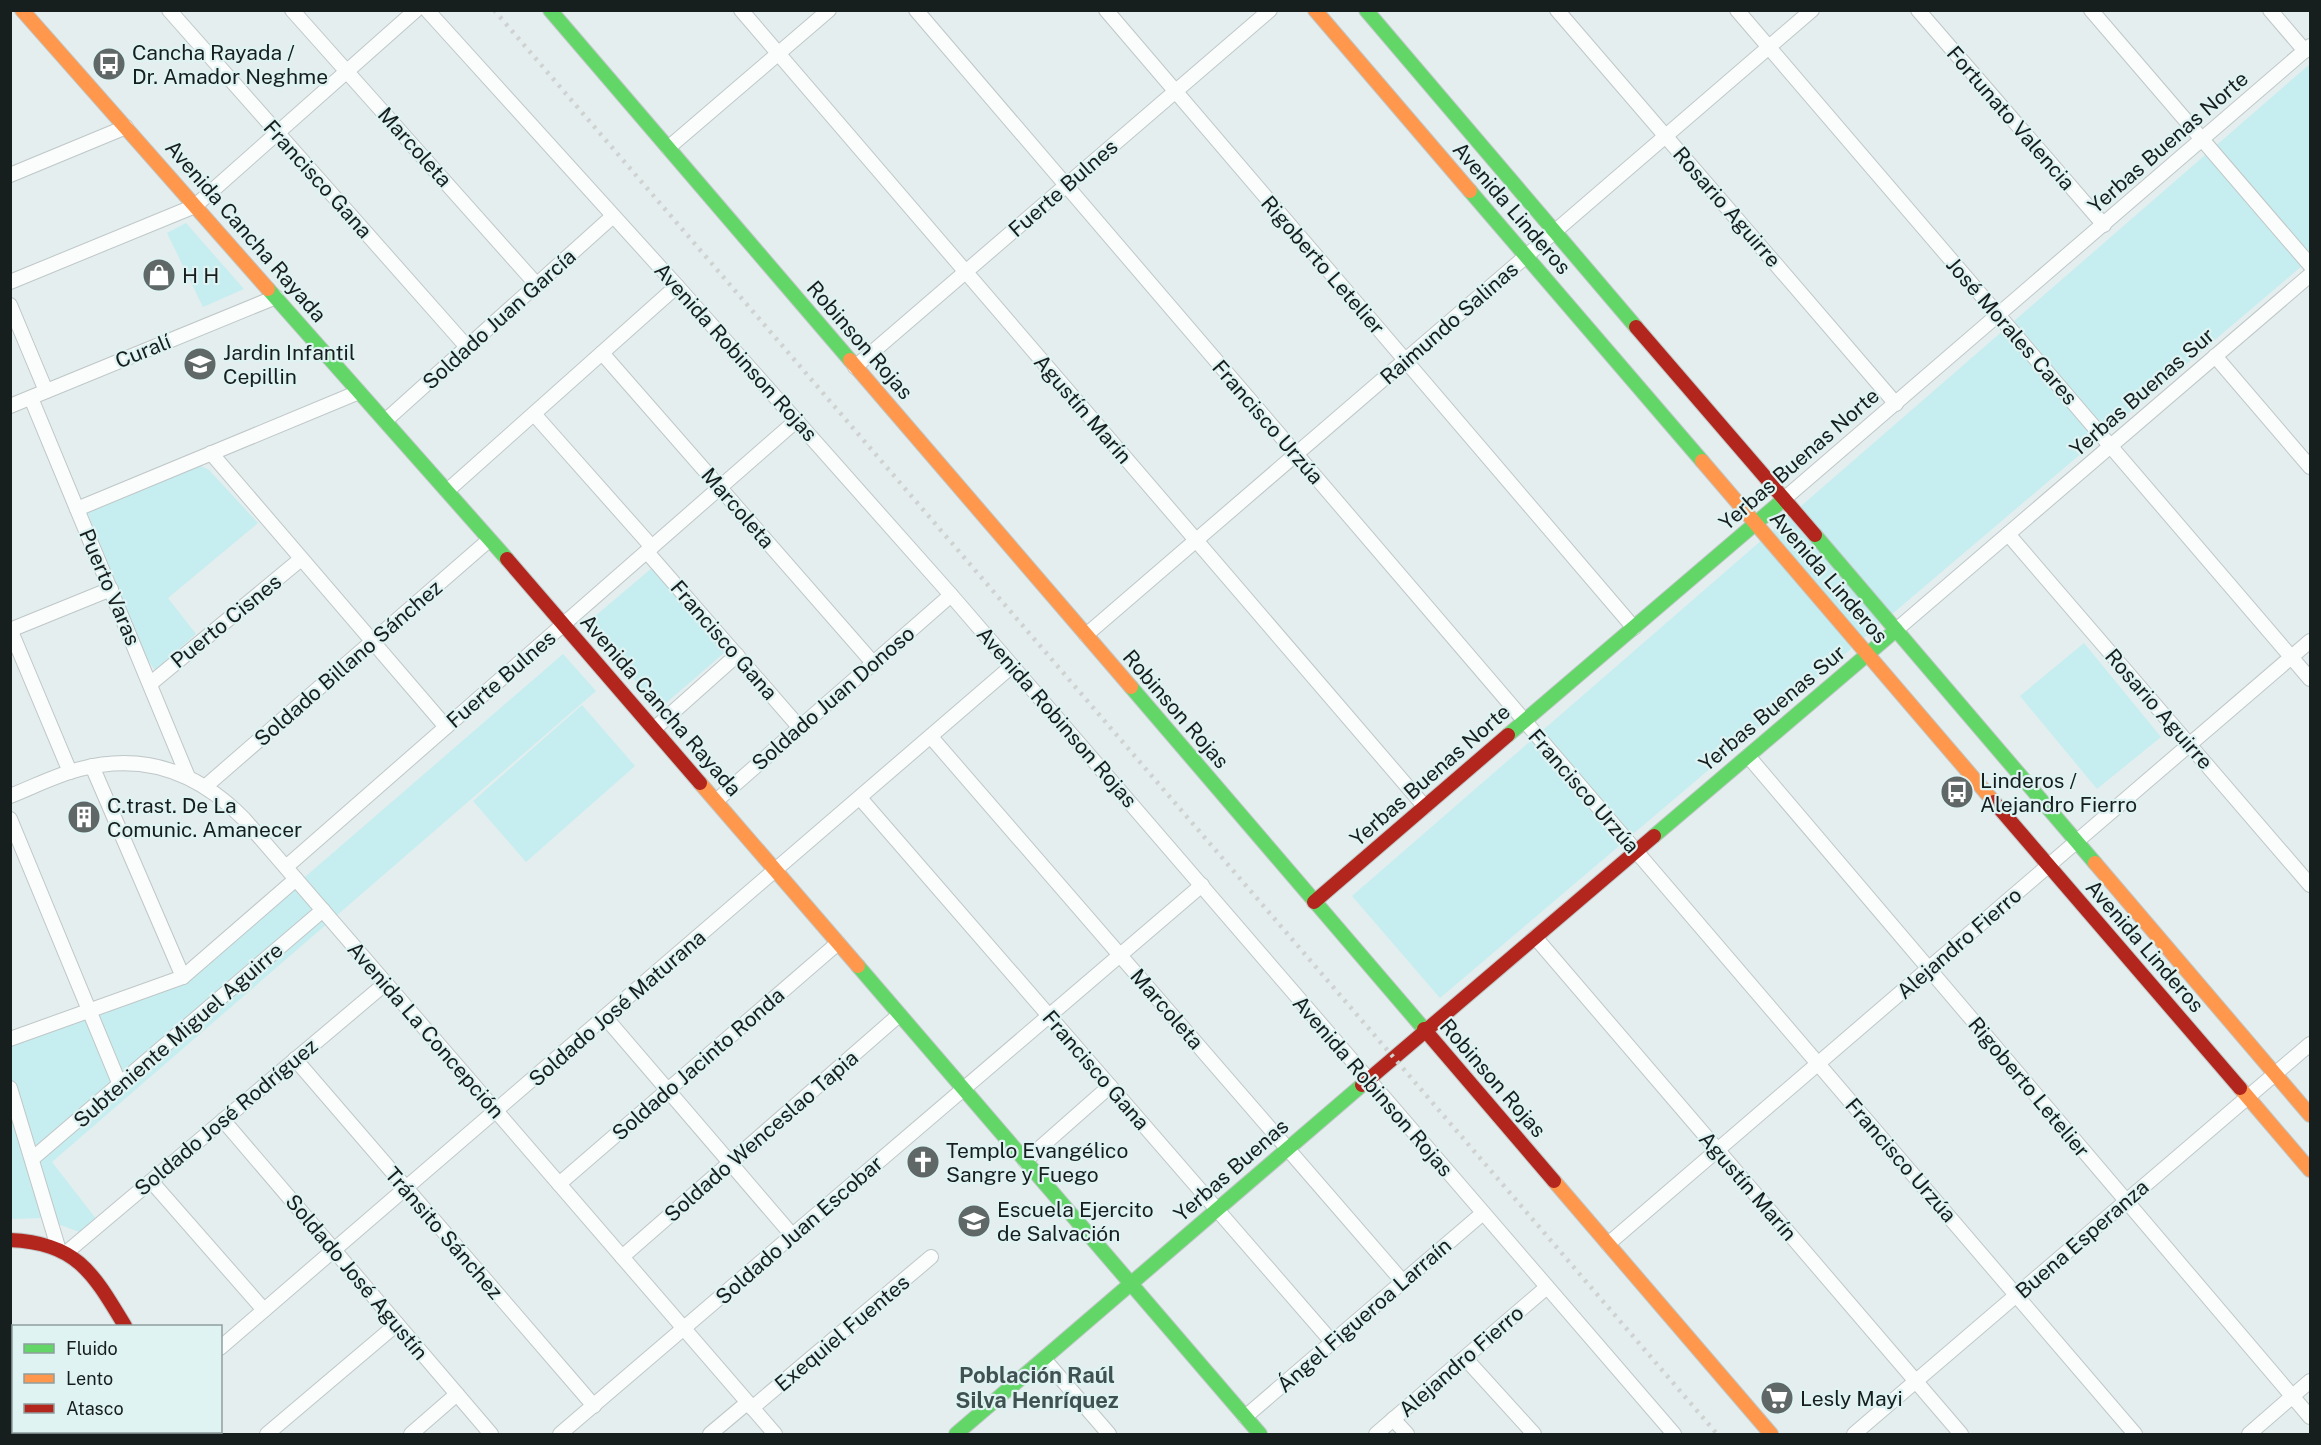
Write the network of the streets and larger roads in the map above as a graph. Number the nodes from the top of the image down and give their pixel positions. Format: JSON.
{"nodes":[{"id":1,"x":22,"y":10,"type":"edge"},
{"id":2,"x":169,"y":10,"type":"edge"},
{"id":3,"x":292,"y":10,"type":"edge"},
{"id":4,"x":416,"y":10,"type":"edge"},
{"id":5,"x":427,"y":10,"type":"edge"},
{"id":6,"x":550,"y":10,"type":"edge"},
{"id":7,"x":741,"y":10,"type":"edge"},
{"id":8,"x":829,"y":10,"type":"edge"},
{"id":9,"x":916,"y":10,"type":"edge"},
{"id":10,"x":1106,"y":10,"type":"edge"},
{"id":11,"x":1270,"y":10,"type":"edge"},
{"id":12,"x":1315,"y":10,"type":"edge"},
{"id":13,"x":1366,"y":10,"type":"edge"},
{"id":14,"x":1557,"y":10,"type":"edge"},
{"id":15,"x":1737,"y":10,"type":"edge"},
{"id":16,"x":1812,"y":10,"type":"edge"},
{"id":17,"x":1918,"y":10,"type":"edge"},
{"id":18,"x":2091,"y":10,"type":"edge"},
{"id":19,"x":2270,"y":10,"type":"edge"},
{"id":20,"x":1769,"y":48,"type":"junction"},
{"id":21,"x":2308,"y":49,"type":"edge"},
{"id":22,"x":778,"y":54,"type":"junction"},
{"id":23,"x":347,"y":71,"type":"junction"},
{"id":24,"x":1176,"y":92,"type":"junction"},
{"id":25,"x":126,"y":127,"type":"junction"},
{"id":26,"x":277,"y":133,"type":"junction"},
{"id":27,"x":1666,"y":136,"type":"junction"},
{"id":28,"x":2202,"y":140,"type":"junction"},
{"id":29,"x":668,"y":147,"type":"junction"},
{"id":30,"x":10,"y":175,"type":"edge"},
{"id":31,"x":1066,"y":185,"type":"junction"},
{"id":32,"x":195,"y":206,"type":"junction"},
{"id":33,"x":613,"y":216,"type":"junction"},
{"id":34,"x":2103,"y":225,"type":"junction"},
{"id":35,"x":1555,"y":232,"type":"junction"},
{"id":36,"x":1526,"y":256,"type":"junction"},
{"id":37,"x":2310,"y":266,"type":"edge"},
{"id":38,"x":965,"y":272,"type":"junction"},
{"id":39,"x":2310,"y":275,"type":"edge"},
{"id":40,"x":10,"y":282,"type":"edge"},
{"id":41,"x":537,"y":285,"type":"junction"},
{"id":42,"x":677,"y":286,"type":"junction"},
{"id":43,"x":276,"y":297,"type":"junction"},
{"id":44,"x":10,"y":305,"type":"edge"},
{"id":45,"x":1999,"y":315,"type":"junction"},
{"id":46,"x":467,"y":347,"type":"junction"},
{"id":47,"x":602,"y":353,"type":"junction"},
{"id":48,"x":2216,"y":356,"type":"junction"},
{"id":49,"x":1406,"y":361,"type":"junction"},
{"id":50,"x":855,"y":367,"type":"junction"},
{"id":51,"x":46,"y":391,"type":"junction"},
{"id":52,"x":359,"y":392,"type":"junction"},
{"id":53,"x":31,"y":398,"type":"junction"},
{"id":54,"x":1896,"y":404,"type":"junction"},
{"id":55,"x":10,"y":406,"type":"edge"},
{"id":56,"x":534,"y":414,"type":"junction"},
{"id":57,"x":797,"y":420,"type":"junction"},
{"id":58,"x":385,"y":421,"type":"junction"},
{"id":59,"x":2111,"y":446,"type":"junction"},
{"id":60,"x":211,"y":453,"type":"junction"},
{"id":61,"x":1296,"y":454,"type":"junction"},
{"id":62,"x":2310,"y":467,"type":"edge"},
{"id":63,"x":720,"y":488,"type":"junction"},
{"id":64,"x":447,"y":491,"type":"junction"},
{"id":65,"x":1784,"y":499,"type":"junction"},
{"id":66,"x":77,"y":509,"type":"junction"},
{"id":67,"x":1756,"y":524,"type":"junction"},
{"id":68,"x":2008,"y":534,"type":"junction"},
{"id":69,"x":489,"y":540,"type":"junction"},
{"id":70,"x":1196,"y":541,"type":"junction"},
{"id":71,"x":650,"y":549,"type":"junction"},
{"id":72,"x":301,"y":559,"type":"junction"},
{"id":73,"x":111,"y":589,"type":"junction"},
{"id":74,"x":951,"y":596,"type":"junction"},
{"id":75,"x":564,"y":624,"type":"junction"},
{"id":76,"x":1634,"y":628,"type":"junction"},
{"id":77,"x":11,"y":630,"type":"edge"},
{"id":78,"x":1896,"y":630,"type":"junction"},
{"id":79,"x":1086,"y":635,"type":"junction"},
{"id":80,"x":2310,"y":641,"type":"edge"},
{"id":81,"x":372,"y":642,"type":"junction"},
{"id":82,"x":1868,"y":654,"type":"junction"},
{"id":83,"x":737,"y":655,"type":"junction"},
{"id":84,"x":2292,"y":657,"type":"junction"},
{"id":85,"x":874,"y":664,"type":"junction"},
{"id":86,"x":1012,"y":666,"type":"junction"},
{"id":87,"x":2310,"y":679,"type":"edge"},
{"id":88,"x":150,"y":684,"type":"junction"},
{"id":89,"x":1525,"y":721,"type":"junction"},
{"id":90,"x":446,"y":728,"type":"junction"},
{"id":91,"x":800,"y":728,"type":"junction"},
{"id":92,"x":654,"y":729,"type":"junction"},
{"id":93,"x":931,"y":736,"type":"junction"},
{"id":94,"x":2190,"y":745,"type":"junction"},
{"id":95,"x":1748,"y":756,"type":"junction"},
{"id":96,"x":92,"y":766,"type":"junction"},
{"id":97,"x":70,"y":772,"type":"junction"},
{"id":98,"x":188,"y":777,"type":"junction"},
{"id":99,"x":206,"y":786,"type":"junction"},
{"id":100,"x":10,"y":796,"type":"edge"},
{"id":101,"x":860,"y":798,"type":"junction"},
{"id":102,"x":716,"y":801,"type":"junction"},
{"id":103,"x":1425,"y":807,"type":"junction"},
{"id":104,"x":10,"y":819,"type":"edge"},
{"id":105,"x":2077,"y":842,"type":"junction"},
{"id":106,"x":1636,"y":851,"type":"junction"},
{"id":107,"x":2049,"y":866,"type":"junction"},
{"id":108,"x":286,"y":867,"type":"junction"},
{"id":109,"x":776,"y":871,"type":"junction"},
{"id":110,"x":296,"y":879,"type":"junction"},
{"id":111,"x":1202,"y":885,"type":"junction"},
{"id":112,"x":2310,"y":885,"type":"edge"},
{"id":113,"x":1314,"y":902,"type":"junction"},
{"id":114,"x":323,"y":910,"type":"junction"},
{"id":115,"x":1535,"y":937,"type":"junction"},
{"id":116,"x":838,"y":943,"type":"junction"},
{"id":117,"x":1121,"y":955,"type":"junction"},
{"id":118,"x":1929,"y":969,"type":"junction"},
{"id":119,"x":183,"y":977,"type":"junction"},
{"id":120,"x":386,"y":983,"type":"junction"},
{"id":121,"x":89,"y":1011,"type":"junction"},
{"id":122,"x":899,"y":1015,"type":"junction"},
{"id":123,"x":1049,"y":1016,"type":"junction"},
{"id":124,"x":606,"y":1017,"type":"junction"},
{"id":125,"x":1425,"y":1031,"type":"junction"},
{"id":126,"x":10,"y":1039,"type":"edge"},
{"id":127,"x":2310,"y":1044,"type":"edge"},
{"id":128,"x":295,"y":1059,"type":"junction"},
{"id":129,"x":1818,"y":1064,"type":"junction"},
{"id":130,"x":2276,"y":1074,"type":"junction"},
{"id":131,"x":1368,"y":1080,"type":"junction"},
{"id":132,"x":120,"y":1085,"type":"junction"},
{"id":133,"x":1110,"y":1086,"type":"junction"},
{"id":134,"x":10,"y":1088,"type":"edge"},
{"id":135,"x":963,"y":1089,"type":"junction"},
{"id":136,"x":668,"y":1090,"type":"junction"},
{"id":137,"x":2248,"y":1097,"type":"junction"},
{"id":138,"x":496,"y":1111,"type":"junction"},
{"id":139,"x":2310,"y":1115,"type":"edge"},
{"id":140,"x":223,"y":1120,"type":"junction"},
{"id":141,"x":1288,"y":1149,"type":"junction"},
{"id":142,"x":1718,"y":1150,"type":"junction"},
{"id":143,"x":32,"y":1159,"type":"junction"},
{"id":144,"x":1025,"y":1161,"type":"junction"},
{"id":145,"x":730,"y":1163,"type":"junction"},
{"id":146,"x":2310,"y":1170,"type":"edge"},
{"id":147,"x":151,"y":1181,"type":"junction"},
{"id":148,"x":559,"y":1184,"type":"junction"},
{"id":149,"x":406,"y":1189,"type":"junction"},
{"id":150,"x":2127,"y":1201,"type":"junction"},
{"id":151,"x":1217,"y":1210,"type":"junction"},
{"id":152,"x":1483,"y":1213,"type":"junction"},
{"id":153,"x":792,"y":1235,"type":"junction"},
{"id":154,"x":10,"y":1240,"type":"edge"},
{"id":155,"x":1608,"y":1244,"type":"junction"},
{"id":156,"x":63,"y":1250,"type":"junction"},
{"id":157,"x":335,"y":1251,"type":"junction"},
{"id":158,"x":622,"y":1257,"type":"junction"},
{"id":159,"x":931,"y":1257,"type":"dead end"},
{"id":160,"x":1403,"y":1282,"type":"junction"},
{"id":161,"x":1131,"y":1284,"type":"junction"},
{"id":162,"x":1547,"y":1287,"type":"junction"},
{"id":163,"x":2016,"y":1295,"type":"junction"},
{"id":164,"x":264,"y":1310,"type":"junction"},
{"id":165,"x":397,"y":1324,"type":"junction"},
{"id":166,"x":124,"y":1325,"type":"edge"},
{"id":167,"x":684,"y":1329,"type":"junction"},
{"id":168,"x":1332,"y":1342,"type":"junction"},
{"id":169,"x":222,"y":1346,"type":"edge"},
{"id":170,"x":1465,"y":1358,"type":"junction"},
{"id":171,"x":1044,"y":1359,"type":"junction"},
{"id":172,"x":2310,"y":1381,"type":"edge"},
{"id":173,"x":1916,"y":1382,"type":"junction"},
{"id":174,"x":457,"y":1394,"type":"junction"},
{"id":175,"x":2293,"y":1396,"type":"junction"},
{"id":176,"x":750,"y":1405,"type":"junction"},
{"id":177,"x":594,"y":1406,"type":"junction"},
{"id":178,"x":1245,"y":1417,"type":"junction"},
{"id":179,"x":2310,"y":1417,"type":"edge"},
{"id":180,"x":1394,"y":1419,"type":"junction"},
{"id":181,"x":267,"y":1434,"type":"edge"},
{"id":182,"x":411,"y":1434,"type":"edge"},
{"id":183,"x":491,"y":1434,"type":"edge"},
{"id":184,"x":560,"y":1434,"type":"edge"},
{"id":185,"x":710,"y":1434,"type":"edge"},
{"id":186,"x":775,"y":1434,"type":"edge"},
{"id":187,"x":956,"y":1434,"type":"edge"},
{"id":188,"x":1109,"y":1434,"type":"edge"},
{"id":189,"x":1260,"y":1434,"type":"edge"},
{"id":190,"x":1376,"y":1434,"type":"edge"},
{"id":191,"x":1407,"y":1434,"type":"edge"},
{"id":192,"x":1534,"y":1434,"type":"edge"},
{"id":193,"x":1674,"y":1434,"type":"edge"},
{"id":194,"x":1771,"y":1434,"type":"edge"},
{"id":195,"x":1854,"y":1434,"type":"edge"},
{"id":196,"x":1961,"y":1434,"type":"edge"},
{"id":197,"x":2135,"y":1434,"type":"edge"},
{"id":198,"x":2249,"y":1434,"type":"edge"}],
"edges":[{"from":1,"to":25,"type":"street","name":"Avenida Cancha Rayada"},
{"from":2,"to":26,"type":"street","name":"Francisco Gana"},
{"from":3,"to":23,"type":"street","name":"Marcoleta"},
{"from":4,"to":23,"type":"street"},
{"from":5,"to":33,"type":"street","name":"Avenida Robinson Rojas"},
{"from":6,"to":29,"type":"street","name":"Robinson Rojas"},
{"from":7,"to":22,"type":"street","name":"Agustín Marín"},
{"from":8,"to":22,"type":"street"},
{"from":9,"to":31,"type":"street","name":"Francisco Urzúa"},
{"from":10,"to":24,"type":"street","name":"Rigoberto Letelier"},
{"from":11,"to":24,"type":"street","name":"Fuerte Bulnes"},
{"from":12,"to":36,"type":"street","name":"Avenida Linderos"},
{"from":13,"to":35,"type":"street","name":"Avenida Linderos"},
{"from":14,"to":27,"type":"street","name":"Rosario Aguirre"},
{"from":15,"to":20,"type":"street","name":"José Morales Cares"},
{"from":16,"to":20,"type":"street","name":"Raimundo Salinas"},
{"from":17,"to":34,"type":"street","name":"Fortunato Valencia"},
{"from":18,"to":28,"type":"street"},
{"from":19,"to":21,"type":"street"},
{"from":20,"to":27,"type":"street","name":"Raimundo Salinas"},
{"from":20,"to":45,"type":"street","name":"José Morales Cares"},
{"from":21,"to":28,"type":"street","name":"Yerbas Buenas Norte"},
{"from":22,"to":29,"type":"street"},
{"from":22,"to":38,"type":"street","name":"Agustín Marín"},
{"from":23,"to":26,"type":"street"},
{"from":23,"to":41,"type":"street","name":"Marcoleta"},
{"from":24,"to":31,"type":"street","name":"Fuerte Bulnes"},
{"from":24,"to":49,"type":"street","name":"Rigoberto Letelier"},
{"from":25,"to":30,"type":"street"},
{"from":25,"to":32,"type":"street","name":"Avenida Cancha Rayada"},
{"from":26,"to":32,"type":"street"},
{"from":26,"to":46,"type":"street","name":"Francisco Gana"},
{"from":27,"to":35,"type":"street","name":"Raimundo Salinas"},
{"from":27,"to":54,"type":"street","name":"Rosario Aguirre"},
{"from":28,"to":34,"type":"street","name":"Yerbas Buenas Norte"},
{"from":28,"to":37,"type":"street"},
{"from":29,"to":50,"type":"street","name":"Robinson Rojas"},
{"from":31,"to":38,"type":"street","name":"Fuerte Bulnes"},
{"from":31,"to":61,"type":"street","name":"Francisco Urzúa"},
{"from":32,"to":40,"type":"street"},
{"from":32,"to":43,"type":"street","name":"Avenida Cancha Rayada"},
{"from":33,"to":41,"type":"street","name":"Soldado Juan García"},
{"from":33,"to":42,"type":"street","name":"Avenida Robinson Rojas"},
{"from":34,"to":45,"type":"street","name":"Yerbas Buenas Norte"},
{"from":35,"to":36,"type":"street","name":"Raimundo Salinas"},
{"from":35,"to":65,"type":"street","name":"Avenida Linderos"},
{"from":36,"to":49,"type":"street","name":"Raimundo Salinas"},
{"from":36,"to":67,"type":"street","name":"Avenida Linderos"},
{"from":38,"to":50,"type":"street","name":"Fuerte Bulnes"},
{"from":38,"to":70,"type":"street","name":"Agustín Marín"},
{"from":39,"to":48,"type":"street","name":"Yerbas Buenas Sur"},
{"from":41,"to":46,"type":"street","name":"Soldado Juan García"},
{"from":42,"to":47,"type":"street"},
{"from":42,"to":57,"type":"street","name":"Avenida Robinson Rojas"},
{"from":43,"to":51,"type":"street","name":"Curalí"},
{"from":43,"to":52,"type":"street","name":"Avenida Cancha Rayada"},
{"from":44,"to":51,"type":"street"},
{"from":45,"to":54,"type":"street","name":"Yerbas Buenas Norte"},
{"from":45,"to":59,"type":"street","name":"José Morales Cares"},
{"from":46,"to":58,"type":"street","name":"Soldado Juan García"},
{"from":47,"to":56,"type":"street"},
{"from":47,"to":63,"type":"street","name":"Marcoleta"},
{"from":48,"to":59,"type":"street","name":"Yerbas Buenas Sur"},
{"from":48,"to":62,"type":"street"},
{"from":49,"to":61,"type":"street","name":"Raimundo Salinas"},
{"from":49,"to":76,"type":"street","name":"Rigoberto Letelier"},
{"from":50,"to":79,"type":"street","name":"Robinson Rojas"},
{"from":51,"to":53,"type":"street","name":"Curalí"},
{"from":52,"to":58,"type":"street","name":"Avenida Cancha Rayada"},
{"from":52,"to":60,"type":"street"},
{"from":53,"to":55,"type":"street","name":"Curalí"},
{"from":53,"to":66,"type":"street","name":"Puerto Varas"},
{"from":54,"to":65,"type":"street","name":"Yerbas Buenas Norte"},
{"from":56,"to":64,"type":"street"},
{"from":56,"to":71,"type":"street","name":"Francisco Gana"},
{"from":57,"to":63,"type":"street","name":"Fuerte Bulnes"},
{"from":57,"to":74,"type":"street","name":"Avenida Robinson Rojas"},
{"from":58,"to":64,"type":"street","name":"Avenida Cancha Rayada"},
{"from":59,"to":68,"type":"street","name":"Yerbas Buenas Sur"},
{"from":59,"to":84,"type":"street","name":"José Morales Cares"},
{"from":60,"to":66,"type":"street"},
{"from":60,"to":72,"type":"street"},
{"from":61,"to":70,"type":"street","name":"Raimundo Salinas"},
{"from":61,"to":89,"type":"street","name":"Francisco Urzúa"},
{"from":63,"to":71,"type":"street","name":"Fuerte Bulnes"},
{"from":63,"to":85,"type":"street","name":"Marcoleta"},
{"from":64,"to":69,"type":"street","name":"Avenida Cancha Rayada"},
{"from":65,"to":67,"type":"street","name":"Yerbas Buenas Norte"},
{"from":65,"to":78,"type":"street","name":"Avenida Linderos"},
{"from":66,"to":73,"type":"street","name":"Puerto Varas"},
{"from":67,"to":76,"type":"street","name":"Yerbas Buenas Norte"},
{"from":67,"to":82,"type":"street","name":"Avenida Linderos"},
{"from":68,"to":78,"type":"street","name":"Yerbas Buenas Sur"},
{"from":68,"to":94,"type":"street","name":"Rosario Aguirre"},
{"from":69,"to":75,"type":"street","name":"Avenida Cancha Rayada"},
{"from":69,"to":81,"type":"street","name":"Soldado Billano Sánchez"},
{"from":70,"to":79,"type":"street","name":"Raimundo Salinas"},
{"from":70,"to":103,"type":"street","name":"Agustín Marín"},
{"from":71,"to":75,"type":"street","name":"Fuerte Bulnes"},
{"from":71,"to":83,"type":"street","name":"Francisco Gana"},
{"from":72,"to":81,"type":"street"},
{"from":72,"to":88,"type":"street","name":"Puerto Cisnes"},
{"from":73,"to":77,"type":"street"},
{"from":73,"to":88,"type":"street","name":"Puerto Varas"},
{"from":74,"to":85,"type":"street","name":"Soldado Juan Donoso"},
{"from":74,"to":86,"type":"street","name":"Avenida Robinson Rojas"},
{"from":75,"to":90,"type":"street","name":"Fuerte Bulnes"},
{"from":75,"to":92,"type":"street","name":"Avenida Cancha Rayada"},
{"from":76,"to":89,"type":"street","name":"Yerbas Buenas Norte"},
{"from":77,"to":97,"type":"street"},
{"from":78,"to":82,"type":"street","name":"Yerbas Buenas Sur"},
{"from":78,"to":105,"type":"street","name":"Avenida Linderos"},
{"from":79,"to":113,"type":"street","name":"Robinson Rojas"},
{"from":80,"to":84,"type":"street","name":"Alejandro Fierro"},
{"from":81,"to":90,"type":"street"},
{"from":81,"to":99,"type":"street","name":"Soldado Billano Sánchez"},
{"from":82,"to":95,"type":"street","name":"Yerbas Buenas Sur"},
{"from":82,"to":107,"type":"street","name":"Avenida Linderos"},
{"from":83,"to":91,"type":"street","name":"Francisco Gana"},
{"from":83,"to":92,"type":"street"},
{"from":84,"to":87,"type":"street","name":"José Morales Cares"},
{"from":84,"to":94,"type":"street","name":"Alejandro Fierro"},
{"from":85,"to":91,"type":"street","name":"Soldado Juan Donoso"},
{"from":86,"to":93,"type":"street","name":"Soldado José Maturana"},
{"from":86,"to":111,"type":"street","name":"Avenida Robinson Rojas"},
{"from":88,"to":98,"type":"street","name":"Puerto Varas"},
{"from":89,"to":103,"type":"street","name":"Yerbas Buenas Norte"},
{"from":89,"to":106,"type":"street","name":"Francisco Urzúa"},
{"from":90,"to":108,"type":"street","name":"Fuerte Bulnes"},
{"from":91,"to":102,"type":"street","name":"Soldado Juan Donoso"},
{"from":92,"to":102,"type":"street","name":"Avenida Cancha Rayada"},
{"from":93,"to":101,"type":"street","name":"Soldado José Maturana"},
{"from":93,"to":117,"type":"street","name":"Marcoleta"},
{"from":94,"to":105,"type":"street","name":"Alejandro Fierro"},
{"from":94,"to":112,"type":"street","name":"Rosario Aguirre"},
{"from":95,"to":106,"type":"street","name":"Yerbas Buenas Sur"},
{"from":95,"to":118,"type":"street","name":"Rigoberto Letelier"},
{"from":96,"to":97,"type":"street","name":"Avenida La Concepción"},
{"from":96,"to":98,"type":"street","name":"Avenida La Concepción"},
{"from":96,"to":119,"type":"street"},
{"from":97,"to":100,"type":"street","name":"Avenida La Concepción"},
{"from":98,"to":99,"type":"street","name":"Avenida La Concepción"},
{"from":99,"to":108,"type":"street","name":"Avenida La Concepción"},
{"from":101,"to":109,"type":"street","name":"Soldado José Maturana"},
{"from":101,"to":123,"type":"street","name":"Francisco Gana"},
{"from":102,"to":109,"type":"street","name":"Avenida Cancha Rayada"},
{"from":103,"to":113,"type":"street","name":"Yerbas Buenas Norte"},
{"from":104,"to":121,"type":"street"},
{"from":105,"to":107,"type":"street","name":"Alejandro Fierro"},
{"from":105,"to":130,"type":"street","name":"Avenida Linderos"},
{"from":106,"to":115,"type":"street","name":"Yerbas Buenas Sur"},
{"from":106,"to":129,"type":"street","name":"Francisco Urzúa"},
{"from":107,"to":118,"type":"street","name":"Alejandro Fierro"},
{"from":107,"to":137,"type":"street","name":"Avenida Linderos"},
{"from":108,"to":110,"type":"street","name":"Avenida La Concepción"},
{"from":109,"to":116,"type":"street","name":"Avenida Cancha Rayada"},
{"from":109,"to":124,"type":"street","name":"Soldado José Maturana"},
{"from":110,"to":114,"type":"street","name":"Avenida La Concepción"},
{"from":110,"to":119,"type":"street","name":"Subteniente Miguel Aguirre"},
{"from":111,"to":117,"type":"street","name":"Soldado Juan Escobar"},
{"from":111,"to":131,"type":"street","name":"Avenida Robinson Rojas"},
{"from":113,"to":125,"type":"street","name":"Robinson Rojas"},
{"from":114,"to":120,"type":"street","name":"Avenida La Concepción"},
{"from":114,"to":132,"type":"street","name":"Subteniente Miguel Aguirre"},
{"from":115,"to":125,"type":"street","name":"Yerbas Buenas Sur"},
{"from":115,"to":142,"type":"street","name":"Agustín Marín"},
{"from":116,"to":122,"type":"street","name":"Avenida Cancha Rayada"},
{"from":116,"to":136,"type":"street","name":"Soldado Jacinto Ronda"},
{"from":117,"to":123,"type":"street","name":"Soldado Juan Escobar"},
{"from":117,"to":141,"type":"street","name":"Marcoleta"},
{"from":118,"to":129,"type":"street","name":"Alejandro Fierro"},
{"from":118,"to":150,"type":"street","name":"Rigoberto Letelier"},
{"from":119,"to":121,"type":"street","name":"Subteniente Miguel Aguirre"},
{"from":120,"to":128,"type":"street","name":"Soldado José Rodríguez"},
{"from":120,"to":138,"type":"street","name":"Avenida La Concepción"},
{"from":121,"to":126,"type":"street","name":"Subteniente Miguel Aguirre"},
{"from":121,"to":132,"type":"street"},
{"from":122,"to":135,"type":"street","name":"Avenida Cancha Rayada"},
{"from":122,"to":145,"type":"street","name":"Soldado Wenceslao Tapia"},
{"from":123,"to":133,"type":"street","name":"Francisco Gana"},
{"from":123,"to":135,"type":"street","name":"Soldado Juan Escobar"},
{"from":124,"to":136,"type":"street"},
{"from":124,"to":138,"type":"street","name":"Soldado José Maturana"},
{"from":125,"to":131,"type":"street","name":"Yerbas Buenas"},
{"from":125,"to":155,"type":"street","name":"Robinson Rojas"},
{"from":127,"to":130,"type":"street","name":"Buena Esperanza"},
{"from":128,"to":140,"type":"street","name":"Soldado José Rodríguez"},
{"from":128,"to":149,"type":"street","name":"Tránsito Sánchez"},
{"from":129,"to":142,"type":"street","name":"Alejandro Fierro"},
{"from":129,"to":163,"type":"street","name":"Francisco Urzúa"},
{"from":130,"to":137,"type":"street","name":"Buena Esperanza"},
{"from":130,"to":139,"type":"street","name":"Avenida Linderos"},
{"from":131,"to":141,"type":"street","name":"Yerbas Buenas"},
{"from":131,"to":152,"type":"street","name":"Avenida Robinson Rojas"},
{"from":132,"to":143,"type":"street","name":"Subteniente Miguel Aguirre"},
{"from":133,"to":144,"type":"street"},
{"from":133,"to":151,"type":"street","name":"Francisco Gana"},
{"from":134,"to":143,"type":"street"},
{"from":135,"to":144,"type":"street","name":"Avenida Cancha Rayada"},
{"from":135,"to":153,"type":"street","name":"Soldado Juan Escobar"},
{"from":136,"to":145,"type":"street"},
{"from":136,"to":148,"type":"street","name":"Soldado Jacinto Ronda"},
{"from":137,"to":146,"type":"street","name":"Avenida Linderos"},
{"from":137,"to":150,"type":"street","name":"Buena Esperanza"},
{"from":138,"to":148,"type":"street","name":"Avenida La Concepción"},
{"from":138,"to":149,"type":"street","name":"Soldado José Maturana"},
{"from":140,"to":147,"type":"street","name":"Soldado José Rodríguez"},
{"from":140,"to":157,"type":"street","name":"Soldado José Agustín"},
{"from":141,"to":151,"type":"street","name":"Yerbas Buenas"},
{"from":141,"to":160,"type":"street","name":"Marcoleta"},
{"from":142,"to":155,"type":"street","name":"Alejandro Fierro"},
{"from":142,"to":173,"type":"street","name":"Agustín Marín"},
{"from":143,"to":156,"type":"street"},
{"from":144,"to":161,"type":"street","name":"Avenida Cancha Rayada"},
{"from":145,"to":153,"type":"street"},
{"from":145,"to":158,"type":"street","name":"Soldado Wenceslao Tapia"},
{"from":147,"to":156,"type":"street","name":"Soldado José Rodríguez"},
{"from":147,"to":164,"type":"street"},
{"from":148,"to":158,"type":"street","name":"Avenida La Concepción"},
{"from":149,"to":157,"type":"street","name":"Soldado José Maturana"},
{"from":149,"to":177,"type":"street","name":"Tránsito Sánchez"},
{"from":150,"to":163,"type":"street","name":"Buena Esperanza"},
{"from":150,"to":175,"type":"street","name":"Rigoberto Letelier"},
{"from":151,"to":161,"type":"street","name":"Yerbas Buenas"},
{"from":151,"to":168,"type":"street","name":"Francisco Gana"},
{"from":152,"to":160,"type":"street","name":"Ángel Figueroa Larraín"},
{"from":152,"to":162,"type":"street","name":"Avenida Robinson Rojas"},
{"from":153,"to":167,"type":"street","name":"Soldado Juan Escobar"},
{"from":154,"to":156,"type":"street"},
{"from":155,"to":194,"type":"street","name":"Robinson Rojas"},
{"from":156,"to":166,"type":"street"},
{"from":157,"to":164,"type":"street","name":"Soldado José Maturana"},
{"from":157,"to":165,"type":"street","name":"Soldado José Agustín"},
{"from":158,"to":167,"type":"street","name":"Avenida La Concepción"},
{"from":159,"to":176,"type":"street","name":"Exequiel Fuentes"},
{"from":160,"to":168,"type":"street","name":"Ángel Figueroa Larraín"},
{"from":161,"to":171,"type":"street","name":"Yerbas Buenas"},
{"from":161,"to":178,"type":"street","name":"Avenida Cancha Rayada"},
{"from":162,"to":170,"type":"street","name":"Alejandro Fierro"},
{"from":162,"to":193,"type":"street","name":"Avenida Robinson Rojas"},
{"from":163,"to":173,"type":"street","name":"Buena Esperanza"},
{"from":163,"to":197,"type":"street","name":"Francisco Urzúa"},
{"from":164,"to":169,"type":"street","name":"Soldado José Maturana"},
{"from":165,"to":174,"type":"street","name":"Soldado José Agustín"},
{"from":165,"to":181,"type":"street"},
{"from":167,"to":176,"type":"street","name":"Avenida La Concepción"},
{"from":167,"to":177,"type":"street","name":"Soldado Juan Escobar"},
{"from":168,"to":178,"type":"street","name":"Ángel Figueroa Larraín"},
{"from":170,"to":180,"type":"street","name":"Alejandro Fierro"},
{"from":170,"to":192,"type":"street"},
{"from":171,"to":187,"type":"street","name":"Yerbas Buenas"},
{"from":171,"to":188,"type":"street"},
{"from":172,"to":175,"type":"street"},
{"from":173,"to":195,"type":"street","name":"Buena Esperanza"},
{"from":173,"to":196,"type":"street","name":"Agustín Marín"},
{"from":174,"to":182,"type":"street"},
{"from":174,"to":183,"type":"street","name":"Soldado José Agustín"},
{"from":175,"to":179,"type":"street","name":"Rigoberto Letelier"},
{"from":175,"to":198,"type":"street"},
{"from":176,"to":185,"type":"street","name":"Exequiel Fuentes"},
{"from":176,"to":186,"type":"street","name":"Avenida La Concepción"},
{"from":177,"to":184,"type":"street","name":"Soldado Juan Escobar"},
{"from":178,"to":189,"type":"street","name":"Avenida Cancha Rayada"},
{"from":180,"to":190,"type":"street","name":"Alejandro Fierro"},
{"from":180,"to":191,"type":"street"}]}
